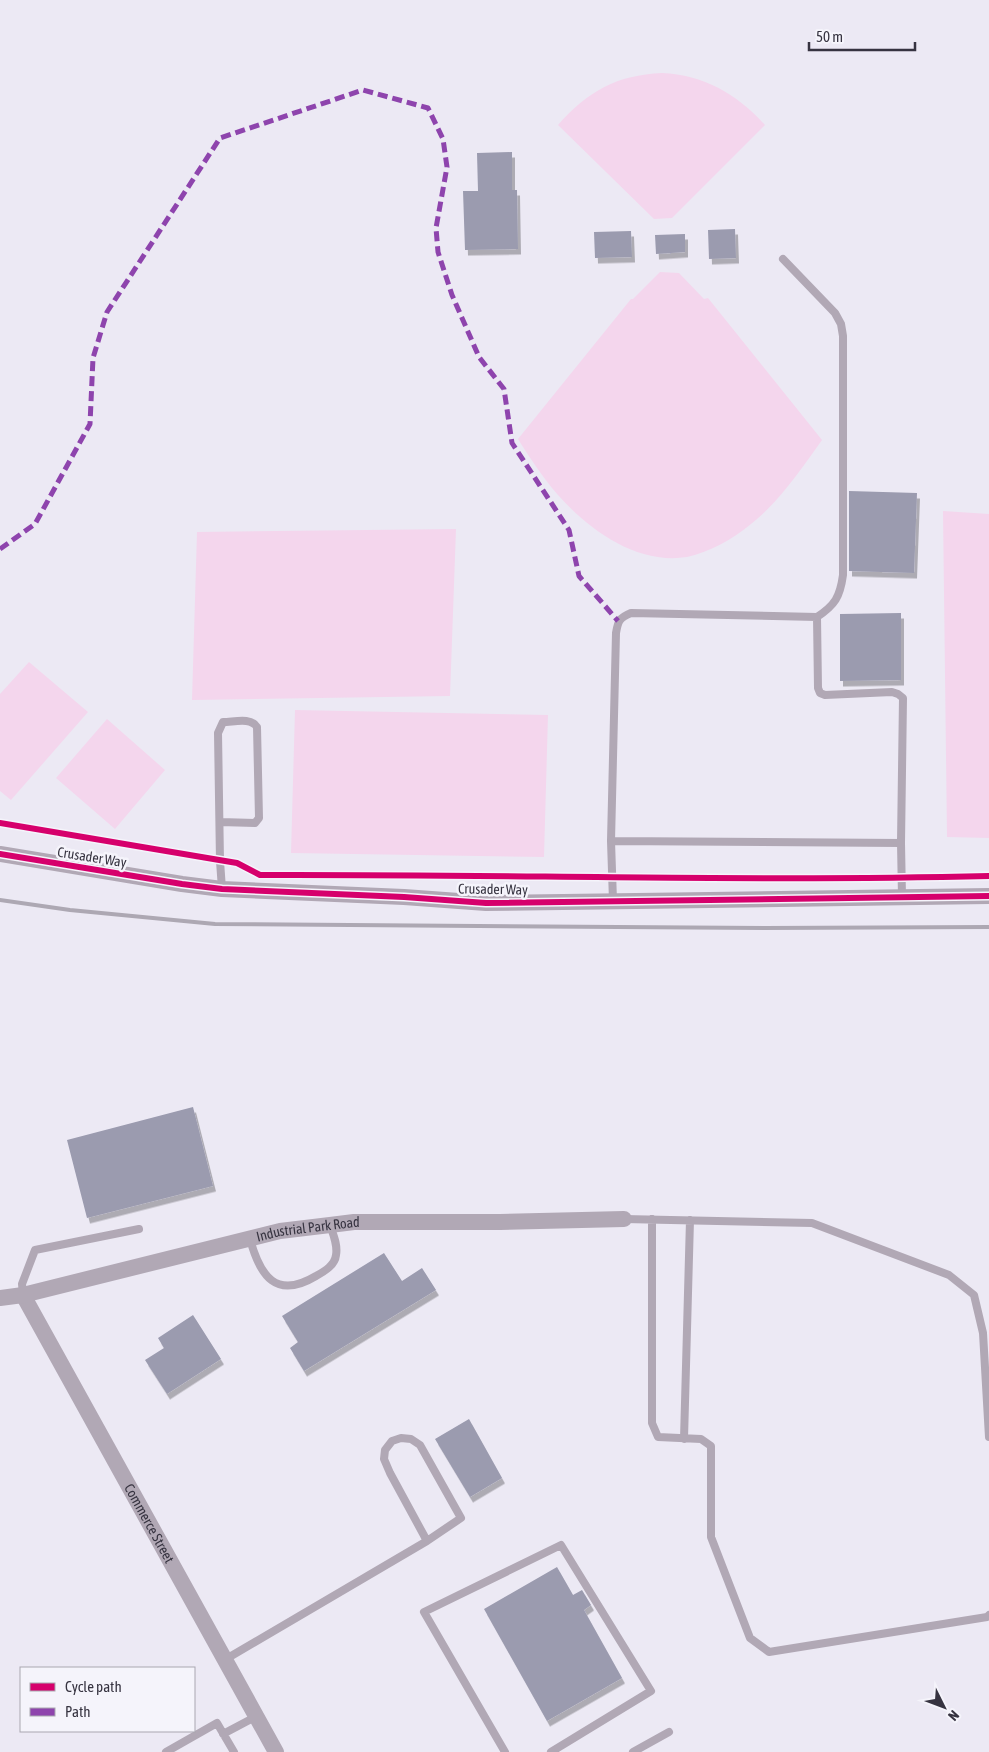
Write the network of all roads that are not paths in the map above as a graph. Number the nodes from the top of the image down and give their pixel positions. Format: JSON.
{"nodes":[{"id":1,"x":783,"y":259,"type":"dead end"},
{"id":2,"x":817,"y":617,"type":"junction"},
{"id":3,"x":220,"y":822,"type":"junction"},
{"id":4,"x":611,"y":841,"type":"junction"},
{"id":5,"x":901,"y":843,"type":"junction"},
{"id":6,"x":0,"y":854,"type":"edge"},
{"id":7,"x":222,"y":889,"type":"junction"},
{"id":8,"x":989,"y":896,"type":"edge"},
{"id":9,"x":902,"y":897,"type":"junction"},
{"id":10,"x":612,"y":901,"type":"junction"},
{"id":11,"x":624,"y":1219,"type":"joint"},
{"id":12,"x":652,"y":1220,"type":"junction"},
{"id":13,"x":690,"y":1220,"type":"junction"},
{"id":14,"x":330,"y":1225,"type":"junction"},
{"id":15,"x":139,"y":1229,"type":"dead end"},
{"id":16,"x":250,"y":1239,"type":"junction"},
{"id":17,"x":23,"y":1294,"type":"junction"},
{"id":18,"x":0,"y":1298,"type":"edge"},
{"id":19,"x":989,"y":1437,"type":"edge"},
{"id":20,"x":684,"y":1439,"type":"junction"},
{"id":21,"x":427,"y":1540,"type":"junction"},
{"id":22,"x":989,"y":1615,"type":"edge"},
{"id":23,"x":226,"y":1659,"type":"junction"},
{"id":24,"x":257,"y":1716,"type":"junction"},
{"id":25,"x":669,"y":1732,"type":"dead end"},
{"id":26,"x":223,"y":1734,"type":"junction"},
{"id":27,"x":166,"y":1752,"type":"edge"},
{"id":28,"x":234,"y":1752,"type":"edge"},
{"id":29,"x":276,"y":1752,"type":"edge"},
{"id":30,"x":505,"y":1752,"type":"edge"},
{"id":31,"x":551,"y":1752,"type":"edge"},
{"id":32,"x":633,"y":1752,"type":"edge"}],
"edges":[{"from":1,"to":2,"type":"lane"},
{"from":2,"to":4,"type":"lane"},
{"from":2,"to":5,"type":"lane"},
{"from":3,"to":3,"type":"lane"},
{"from":3,"to":7,"type":"lane"},
{"from":4,"to":5,"type":"lane"},
{"from":4,"to":10,"type":"lane"},
{"from":5,"to":9,"type":"lane"},
{"from":6,"to":7,"type":"street","name":"Crusader Way"},
{"from":7,"to":10,"type":"street","name":"Crusader Way"},
{"from":8,"to":9,"type":"street","name":"Crusader Way"},
{"from":9,"to":10,"type":"street","name":"Crusader Way"},
{"from":11,"to":12,"type":"lane"},
{"from":11,"to":14,"type":"street","name":"Industrial Park Road"},
{"from":12,"to":13,"type":"lane"},
{"from":12,"to":20,"type":"lane"},
{"from":13,"to":19,"type":"lane"},
{"from":13,"to":20,"type":"lane"},
{"from":14,"to":16,"type":"street","name":"Industrial Park Road"},
{"from":14,"to":16,"type":"lane"},
{"from":15,"to":17,"type":"lane"},
{"from":16,"to":17,"type":"street","name":"Industrial Park Road"},
{"from":17,"to":18,"type":"street","name":"Industrial Park Road"},
{"from":17,"to":23,"type":"street","name":"Commerce Street"},
{"from":20,"to":22,"type":"lane"},
{"from":21,"to":21,"type":"lane"},
{"from":21,"to":23,"type":"lane"},
{"from":23,"to":24,"type":"street","name":"Commerce Street"},
{"from":24,"to":26,"type":"lane"},
{"from":24,"to":29,"type":"street","name":"Commerce Street"},
{"from":25,"to":32,"type":"lane"},
{"from":26,"to":27,"type":"lane"},
{"from":26,"to":28,"type":"lane"},
{"from":30,"to":31,"type":"lane"}]}
